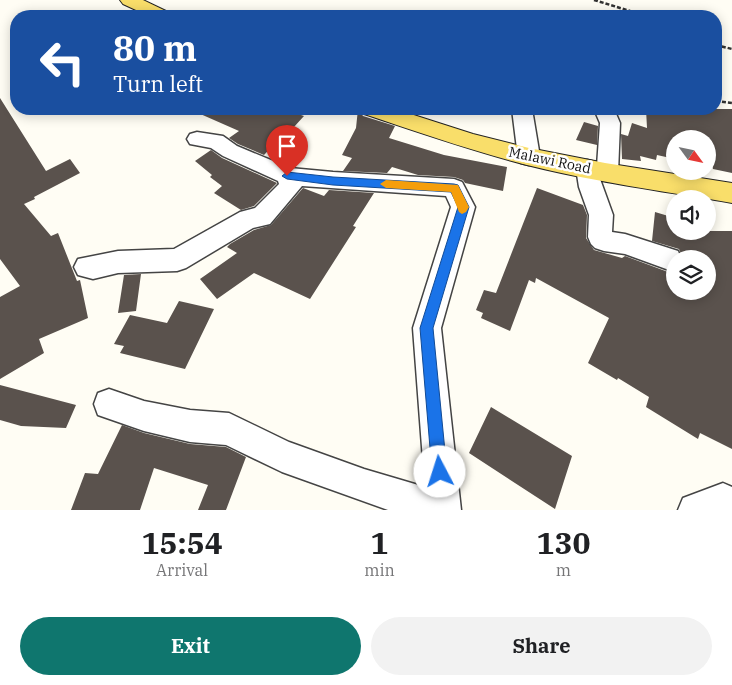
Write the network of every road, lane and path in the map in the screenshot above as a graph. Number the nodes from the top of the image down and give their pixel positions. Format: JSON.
{"nodes":[{"id":1,"x":129,"y":0,"type":"edge"},
{"id":2,"x":594,"y":0,"type":"edge"},
{"id":3,"x":603,"y":1,"type":"edge"},
{"id":4,"x":150,"y":10,"type":"edge"},
{"id":5,"x":627,"y":10,"type":"edge"},
{"id":6,"x":391,"y":115,"type":"edge"},
{"id":7,"x":523,"y":115,"type":"edge"},
{"id":8,"x":607,"y":115,"type":"edge"},
{"id":9,"x":197,"y":139,"type":"dead end"},
{"id":10,"x":530,"y":157,"type":"junction"},
{"id":11,"x":597,"y":170,"type":"junction"},
{"id":12,"x":287,"y":176,"type":"junction"},
{"id":13,"x":732,"y":193,"type":"edge"},
{"id":14,"x":666,"y":258,"type":"edge"},
{"id":15,"x":87,"y":267,"type":"dead end"},
{"id":16,"x":109,"y":404,"type":"dead end"},
{"id":17,"x":732,"y":504,"type":"edge"},
{"id":18,"x":443,"y":509,"type":"edge"},
{"id":19,"x":696,"y":510,"type":"edge"}],
"edges":[{"from":1,"to":4,"type":"main road"},
{"from":2,"to":3,"type":"path"},
{"from":3,"to":5,"type":"path"},
{"from":6,"to":10,"type":"main road","name":"Malawi Road"},
{"from":7,"to":10,"type":"street"},
{"from":8,"to":11,"type":"street"},
{"from":9,"to":12,"type":"street"},
{"from":10,"to":11,"type":"main road","name":"Malawi Road"},
{"from":11,"to":13,"type":"main road","name":"Malawi Road"},
{"from":11,"to":14,"type":"street"},
{"from":12,"to":15,"type":"street"},
{"from":12,"to":18,"type":"street"},
{"from":16,"to":18,"type":"street"},
{"from":17,"to":19,"type":"street"}]}
